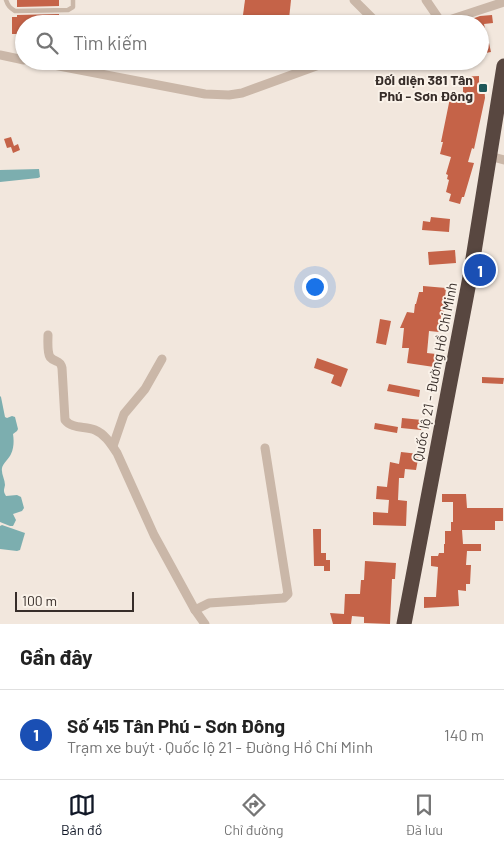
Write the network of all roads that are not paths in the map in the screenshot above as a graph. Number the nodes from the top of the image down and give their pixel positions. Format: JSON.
{"nodes":[{"id":1,"x":6,"y":0,"type":"edge"},
{"id":2,"x":73,"y":0,"type":"edge"},
{"id":3,"x":354,"y":0,"type":"edge"},
{"id":4,"x":426,"y":0,"type":"edge"},
{"id":5,"x":504,"y":2,"type":"edge"},
{"id":6,"x":369,"y":15,"type":"edge"},
{"id":7,"x":434,"y":15,"type":"edge"},
{"id":8,"x":464,"y":15,"type":"edge"},
{"id":9,"x":0,"y":55,"type":"edge"},
{"id":10,"x":15,"y":58,"type":"edge"},
{"id":11,"x":504,"y":66,"type":"edge"},
{"id":12,"x":80,"y":70,"type":"edge"},
{"id":13,"x":305,"y":70,"type":"edge"},
{"id":14,"x":497,"y":158,"type":"edge"},
{"id":15,"x":48,"y":335,"type":"dead end"},
{"id":16,"x":162,"y":359,"type":"dead end"},
{"id":17,"x":113,"y":446,"type":"junction"},
{"id":18,"x":265,"y":448,"type":"dead end"},
{"id":19,"x":195,"y":610,"type":"junction"},
{"id":20,"x":205,"y":624,"type":"edge"},
{"id":21,"x":404,"y":624,"type":"edge"}],
"edges":[{"from":1,"to":2,"type":"lane"},
{"from":3,"to":6,"type":"street"},
{"from":4,"to":7,"type":"street"},
{"from":5,"to":8,"type":"street"},
{"from":9,"to":10,"type":"street"},
{"from":11,"to":14,"type":"highway","name":"Quốc lộ 21 - Đường Hồ Chí Minh"},
{"from":12,"to":13,"type":"street"},
{"from":14,"to":21,"type":"highway","name":"Quốc lộ 21 - Đường Hồ Chí Minh"},
{"from":15,"to":17,"type":"street"},
{"from":16,"to":17,"type":"street"},
{"from":17,"to":19,"type":"street"},
{"from":18,"to":19,"type":"street"},
{"from":19,"to":20,"type":"street"}]}
